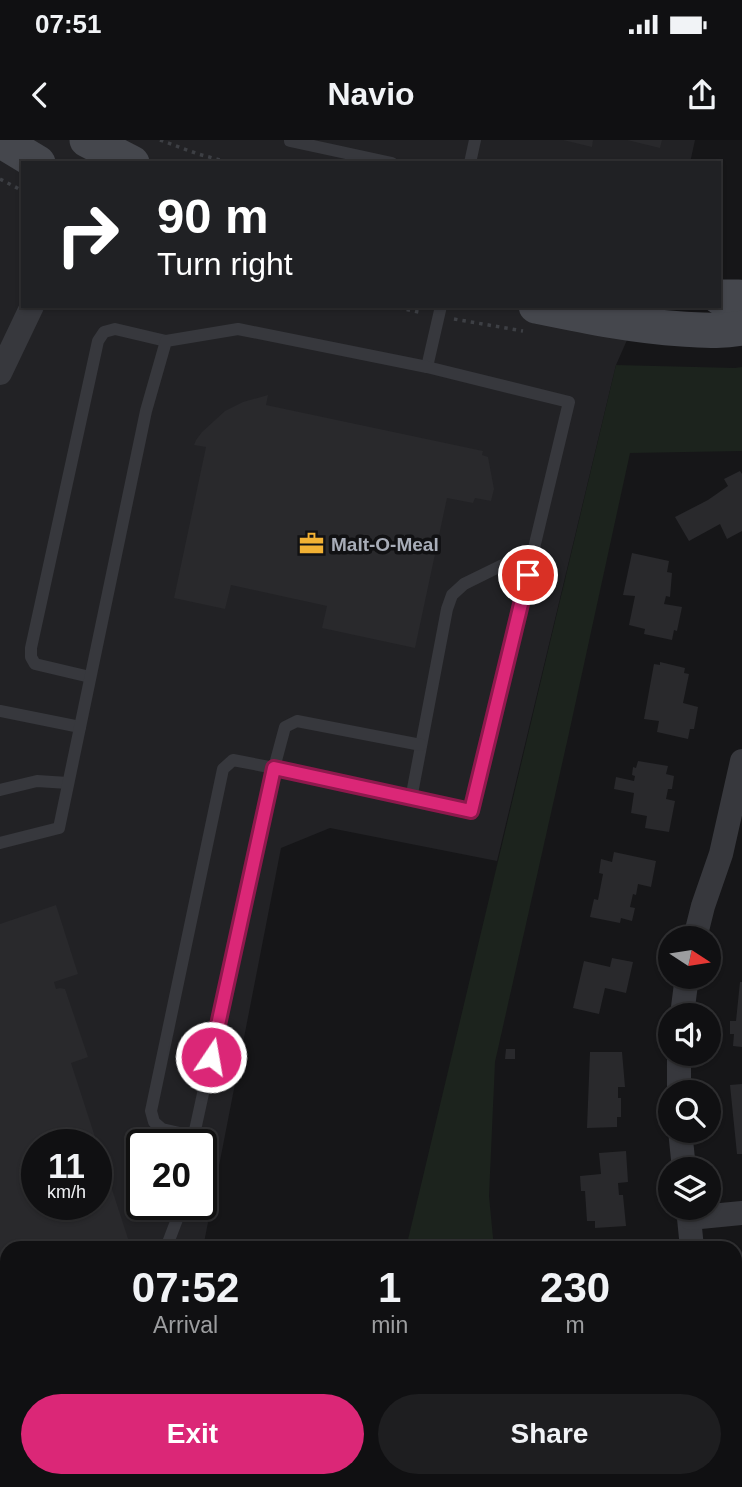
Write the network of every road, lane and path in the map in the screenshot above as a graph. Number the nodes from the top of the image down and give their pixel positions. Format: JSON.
{"nodes":[{"id":1,"x":1,"y":140,"type":"edge"},
{"id":2,"x":87,"y":140,"type":"edge"},
{"id":3,"x":160,"y":140,"type":"edge"},
{"id":4,"x":290,"y":140,"type":"edge"},
{"id":5,"x":475,"y":140,"type":"edge"},
{"id":6,"x":125,"y":156,"type":"edge"},
{"id":7,"x":35,"y":161,"type":"edge"},
{"id":8,"x":224,"y":161,"type":"edge"},
{"id":9,"x":383,"y":161,"type":"edge"},
{"id":10,"x":470,"y":161,"type":"edge"},
{"id":11,"x":0,"y":179,"type":"edge"},
{"id":12,"x":21,"y":190,"type":"edge"},
{"id":13,"x":721,"y":296,"type":"edge"},
{"id":14,"x":742,"y":299,"type":"edge"},
{"id":15,"x":31,"y":308,"type":"edge"},
{"id":16,"x":442,"y":308,"type":"edge"},
{"id":17,"x":546,"y":308,"type":"edge"},
{"id":18,"x":742,"y":328,"type":"edge"},
{"id":19,"x":166,"y":341,"type":"junction"},
{"id":20,"x":427,"y":368,"type":"junction"},
{"id":21,"x":0,"y":373,"type":"edge"},
{"id":22,"x":535,"y":549,"type":"junction"},
{"id":23,"x":90,"y":677,"type":"junction"},
{"id":24,"x":0,"y":711,"type":"edge"},
{"id":25,"x":80,"y":727,"type":"junction"},
{"id":26,"x":421,"y":745,"type":"junction"},
{"id":27,"x":742,"y":761,"type":"edge"},
{"id":28,"x":274,"y":768,"type":"junction"},
{"id":29,"x":68,"y":783,"type":"junction"},
{"id":30,"x":0,"y":790,"type":"edge"},
{"id":31,"x":411,"y":799,"type":"junction"},
{"id":32,"x":0,"y":843,"type":"edge"},
{"id":33,"x":698,"y":926,"type":"edge"},
{"id":34,"x":162,"y":1129,"type":"edge"},
{"id":35,"x":194,"y":1129,"type":"edge"},
{"id":36,"x":721,"y":1213,"type":"edge"},
{"id":37,"x":742,"y":1213,"type":"edge"},
{"id":38,"x":177,"y":1220,"type":"edge"},
{"id":39,"x":690,"y":1220,"type":"edge"},
{"id":40,"x":169,"y":1241,"type":"edge"},
{"id":41,"x":691,"y":1241,"type":"edge"}],
"edges":[{"from":1,"to":7,"type":"street"},
{"from":2,"to":6,"type":"street"},
{"from":3,"to":8,"type":"path"},
{"from":4,"to":9,"type":"lane"},
{"from":5,"to":10,"type":"lane"},
{"from":11,"to":12,"type":"path"},
{"from":13,"to":14,"type":"street"},
{"from":15,"to":21,"type":"street"},
{"from":16,"to":20,"type":"lane"},
{"from":17,"to":18,"type":"street"},
{"from":19,"to":20,"type":"lane"},
{"from":19,"to":23,"type":"lane"},
{"from":19,"to":23,"type":"lane"},
{"from":20,"to":22,"type":"lane"},
{"from":22,"to":26,"type":"lane"},
{"from":22,"to":31,"type":"lane"},
{"from":23,"to":25,"type":"lane"},
{"from":24,"to":25,"type":"lane"},
{"from":25,"to":29,"type":"lane"},
{"from":26,"to":28,"type":"lane"},
{"from":26,"to":31,"type":"lane"},
{"from":27,"to":33,"type":"street"},
{"from":28,"to":31,"type":"lane"},
{"from":28,"to":34,"type":"lane"},
{"from":28,"to":35,"type":"lane"},
{"from":29,"to":30,"type":"lane"},
{"from":29,"to":32,"type":"lane"},
{"from":36,"to":37,"type":"street"},
{"from":38,"to":40,"type":"lane"},
{"from":39,"to":41,"type":"street"}]}
